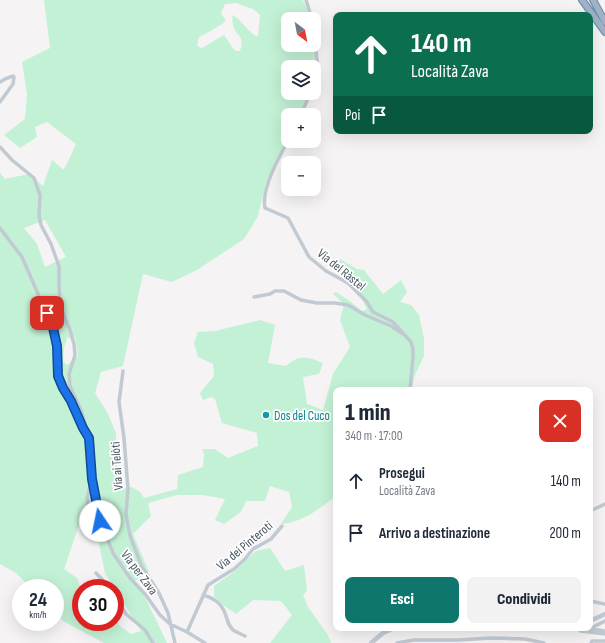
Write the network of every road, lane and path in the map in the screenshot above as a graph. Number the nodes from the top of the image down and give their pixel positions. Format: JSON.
{"nodes":[{"id":1,"x":306,"y":0,"type":"edge"},
{"id":2,"x":582,"y":0,"type":"edge"},
{"id":3,"x":593,"y":0,"type":"edge"},
{"id":4,"x":310,"y":12,"type":"edge"},
{"id":5,"x":591,"y":12,"type":"edge"},
{"id":6,"x":593,"y":15,"type":"edge"},
{"id":7,"x":605,"y":22,"type":"edge"},
{"id":8,"x":605,"y":32,"type":"edge"},
{"id":9,"x":0,"y":82,"type":"edge"},
{"id":10,"x":0,"y":102,"type":"edge"},
{"id":11,"x":0,"y":147,"type":"edge"},
{"id":12,"x":285,"y":148,"type":"edge"},
{"id":13,"x":0,"y":228,"type":"edge"},
{"id":14,"x":254,"y":296,"type":"dead end"},
{"id":15,"x":406,"y":336,"type":"junction"},
{"id":16,"x":123,"y":371,"type":"dead end"},
{"id":17,"x":410,"y":387,"type":"edge"},
{"id":18,"x":87,"y":433,"type":"junction"},
{"id":19,"x":92,"y":479,"type":"junction"},
{"id":20,"x":605,"y":504,"type":"edge"},
{"id":21,"x":593,"y":510,"type":"edge"},
{"id":22,"x":282,"y":526,"type":"dead end"},
{"id":23,"x":94,"y":537,"type":"dead end"},
{"id":24,"x":96,"y":573,"type":"dead end"},
{"id":25,"x":102,"y":579,"type":"edge"},
{"id":26,"x":204,"y":595,"type":"junction"},
{"id":27,"x":593,"y":602,"type":"edge"},
{"id":28,"x":605,"y":604,"type":"edge"},
{"id":29,"x":124,"y":611,"type":"edge"},
{"id":30,"x":605,"y":614,"type":"edge"},
{"id":31,"x":593,"y":620,"type":"edge"},
{"id":32,"x":605,"y":621,"type":"edge"},
{"id":33,"x":170,"y":624,"type":"junction"},
{"id":34,"x":593,"y":627,"type":"edge"},
{"id":35,"x":593,"y":630,"type":"edge"},
{"id":36,"x":388,"y":631,"type":"edge"},
{"id":37,"x":581,"y":631,"type":"edge"},
{"id":38,"x":187,"y":632,"type":"junction"},
{"id":39,"x":605,"y":632,"type":"edge"},
{"id":40,"x":245,"y":636,"type":"dead end"},
{"id":41,"x":605,"y":641,"type":"edge"},
{"id":42,"x":153,"y":643,"type":"edge"},
{"id":43,"x":175,"y":643,"type":"edge"},
{"id":44,"x":205,"y":643,"type":"edge"},
{"id":45,"x":371,"y":643,"type":"edge"},
{"id":46,"x":397,"y":643,"type":"edge"},
{"id":47,"x":544,"y":643,"type":"edge"},
{"id":48,"x":591,"y":643,"type":"edge"}],
"edges":[{"from":1,"to":4,"type":"street"},
{"from":2,"to":5,"type":"highway"},
{"from":3,"to":7,"type":"highway"},
{"from":6,"to":8,"type":"highway"},
{"from":9,"to":10,"type":"street"},
{"from":11,"to":18,"type":"street"},
{"from":12,"to":15,"type":"street","name":"Via del Ràstel"},
{"from":13,"to":18,"type":"street"},
{"from":14,"to":15,"type":"street"},
{"from":15,"to":17,"type":"street","name":"Via del Ràstel"},
{"from":16,"to":33,"type":"street","name":"Via ai Telòti"},
{"from":18,"to":19,"type":"street","name":"Via per Zava"},
{"from":19,"to":23,"type":"street"},
{"from":19,"to":33,"type":"street","name":"Via per Zava"},
{"from":20,"to":21,"type":"street"},
{"from":22,"to":26,"type":"street","name":"Via dei Pinteroti"},
{"from":24,"to":25,"type":"street"},
{"from":26,"to":38,"type":"street","name":"Via dei Pinteroti"},
{"from":26,"to":40,"type":"street"},
{"from":27,"to":28,"type":"street"},
{"from":29,"to":42,"type":"street"},
{"from":30,"to":31,"type":"main road"},
{"from":32,"to":34,"type":"street"},
{"from":33,"to":38,"type":"street"},
{"from":33,"to":43,"type":"street","name":"Via ai Telòti"},
{"from":35,"to":39,"type":"street"},
{"from":36,"to":45,"type":"main road"},
{"from":37,"to":39,"type":"street"},
{"from":38,"to":44,"type":"street"},
{"from":41,"to":48,"type":"street"},
{"from":46,"to":47,"type":"street"}]}
